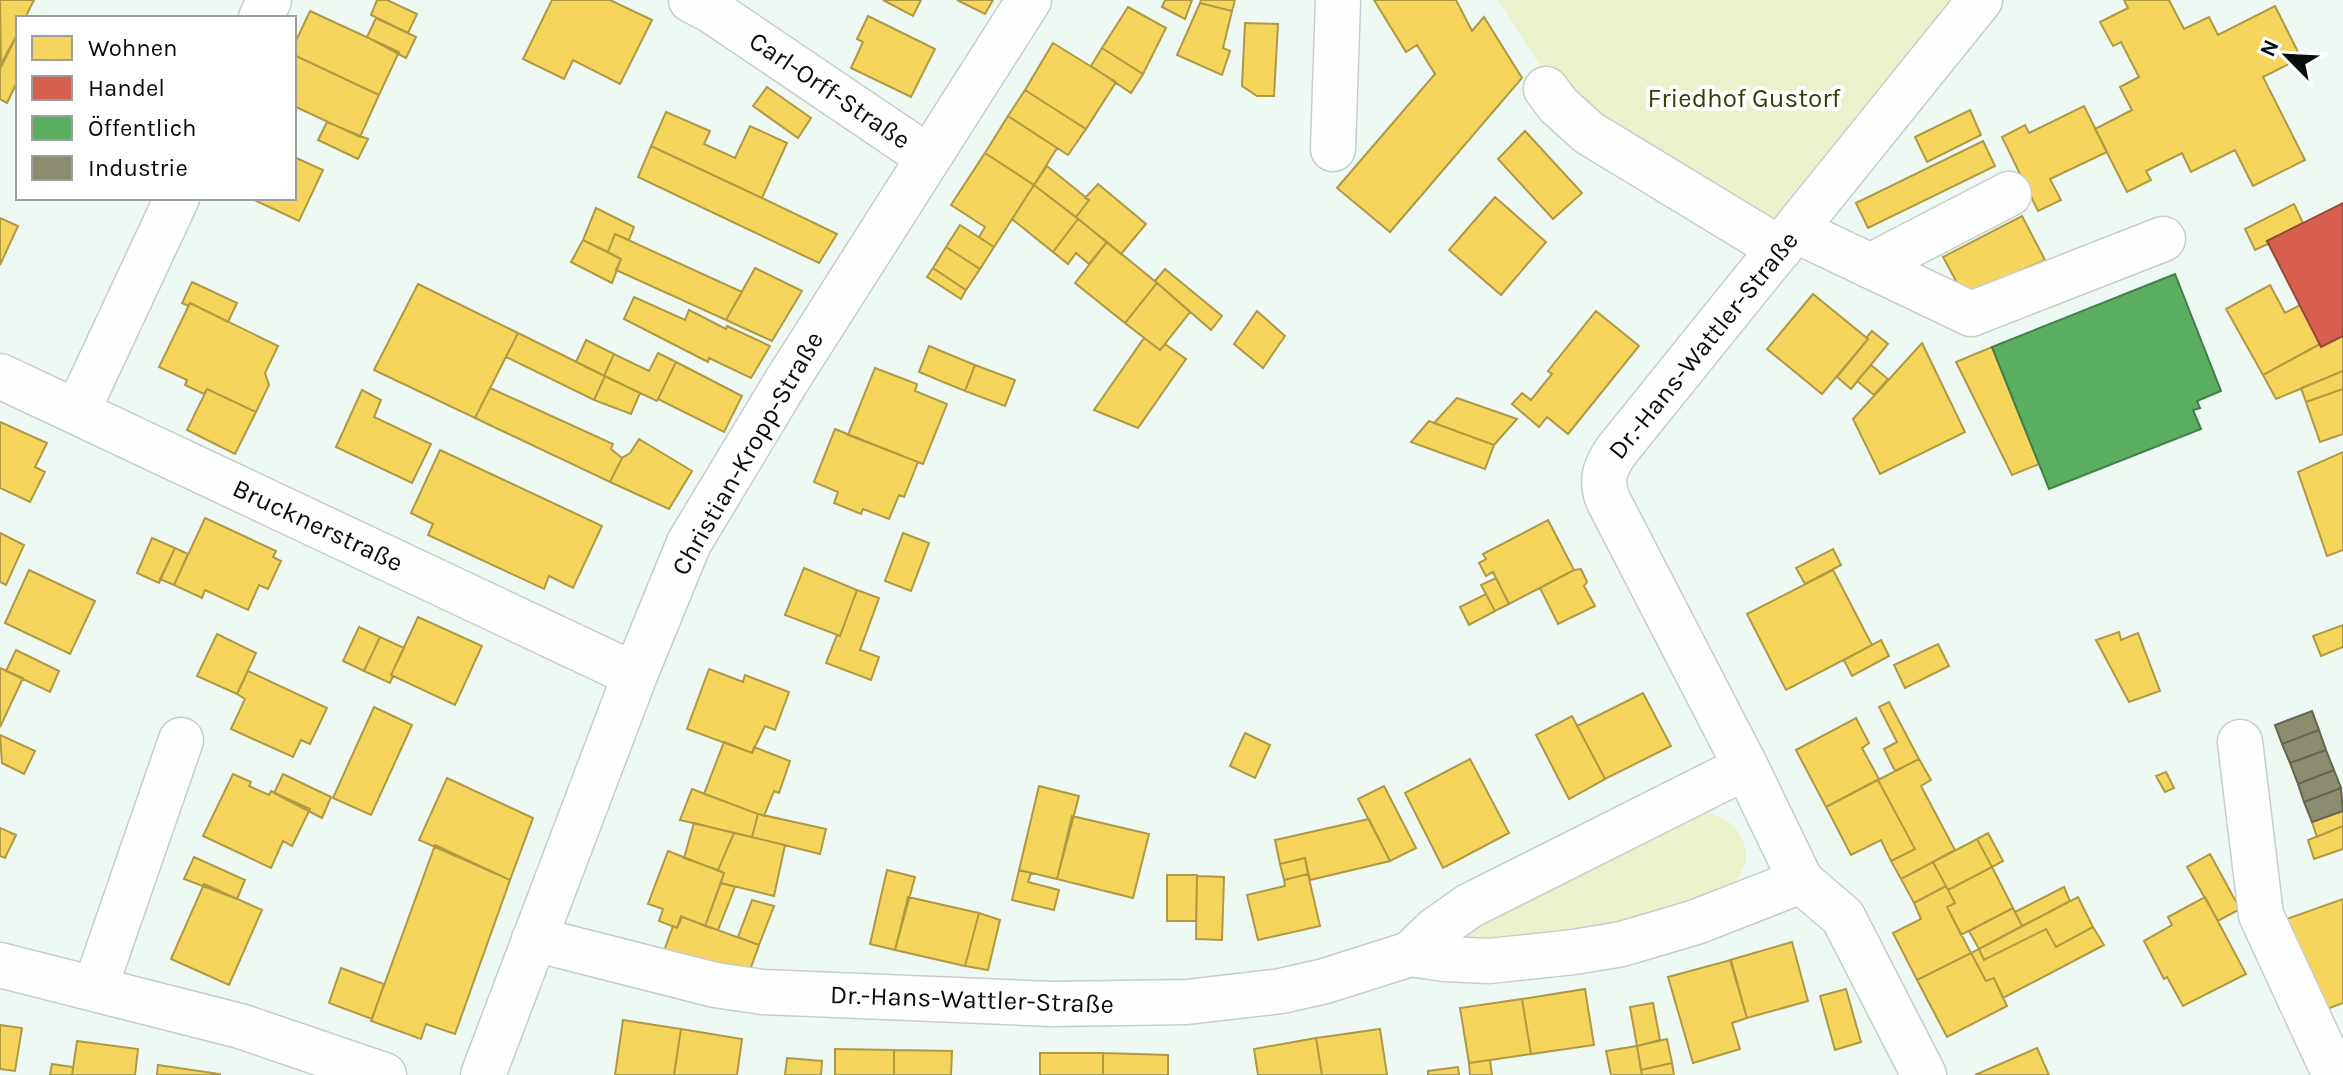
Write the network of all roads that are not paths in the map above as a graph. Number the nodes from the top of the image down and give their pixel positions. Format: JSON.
{"nodes":[{"id":1,"x":691,"y":0,"type":"edge"},
{"id":2,"x":1029,"y":0,"type":"edge"},
{"id":3,"x":1338,"y":0,"type":"edge"},
{"id":4,"x":1980,"y":0,"type":"edge"},
{"id":5,"x":1546,"y":89,"type":"dead end"},
{"id":6,"x":1333,"y":149,"type":"dead end"},
{"id":7,"x":928,"y":157,"type":"junction"},
{"id":8,"x":2009,"y":194,"type":"dead end"},
{"id":9,"x":176,"y":200,"type":"edge"},
{"id":10,"x":1787,"y":239,"type":"junction"},
{"id":11,"x":2163,"y":239,"type":"dead end"},
{"id":12,"x":1870,"y":266,"type":"junction"},
{"id":13,"x":0,"y":376,"type":"edge"},
{"id":14,"x":77,"y":412,"type":"junction"},
{"id":15,"x":635,"y":675,"type":"junction"},
{"id":16,"x":181,"y":740,"type":"dead end"},
{"id":17,"x":2240,"y":742,"type":"dead end"},
{"id":18,"x":1746,"y":767,"type":"junction"},
{"id":19,"x":1801,"y":881,"type":"junction"},
{"id":20,"x":534,"y":939,"type":"junction"},
{"id":21,"x":1410,"y":954,"type":"junction"},
{"id":22,"x":0,"y":965,"type":"edge"},
{"id":23,"x":95,"y":988,"type":"junction"},
{"id":24,"x":384,"y":1075,"type":"edge"},
{"id":25,"x":483,"y":1075,"type":"edge"},
{"id":26,"x":1924,"y":1075,"type":"edge"},
{"id":27,"x":2335,"y":1075,"type":"edge"}],
"edges":[{"from":1,"to":7,"type":"street","name":"Carl-Orff-Straße"},
{"from":2,"to":7,"type":"street","name":"Christian-Kropp-Straße"},
{"from":3,"to":6,"type":"street"},
{"from":4,"to":10,"type":"street","name":"Dr.-Hans-Wattler-Straße"},
{"from":5,"to":10,"type":"street"},
{"from":7,"to":15,"type":"street","name":"Christian-Kropp-Straße"},
{"from":8,"to":12,"type":"street"},
{"from":9,"to":14,"type":"street"},
{"from":10,"to":12,"type":"street"},
{"from":10,"to":18,"type":"street","name":"Dr.-Hans-Wattler-Straße"},
{"from":11,"to":12,"type":"street"},
{"from":13,"to":14,"type":"street","name":"Brucknerstraße"},
{"from":14,"to":15,"type":"street","name":"Brucknerstraße"},
{"from":15,"to":20,"type":"street","name":"Christian-Kropp-Straße"},
{"from":16,"to":23,"type":"street"},
{"from":17,"to":27,"type":"street"},
{"from":18,"to":19,"type":"street","name":"Dr.-Hans-Wattler-Straße"},
{"from":18,"to":21,"type":"street","name":"Dr.-Hans-Wattler-Straße"},
{"from":19,"to":21,"type":"street","name":"Dr.-Hans-Wattler-Straße"},
{"from":19,"to":26,"type":"street","name":"Dr.-Hans-Wattler-Straße"},
{"from":20,"to":21,"type":"street","name":"Dr.-Hans-Wattler-Straße"},
{"from":20,"to":25,"type":"street","name":"Christian-Kropp-Straße"},
{"from":22,"to":23,"type":"street"},
{"from":23,"to":24,"type":"street"}]}
